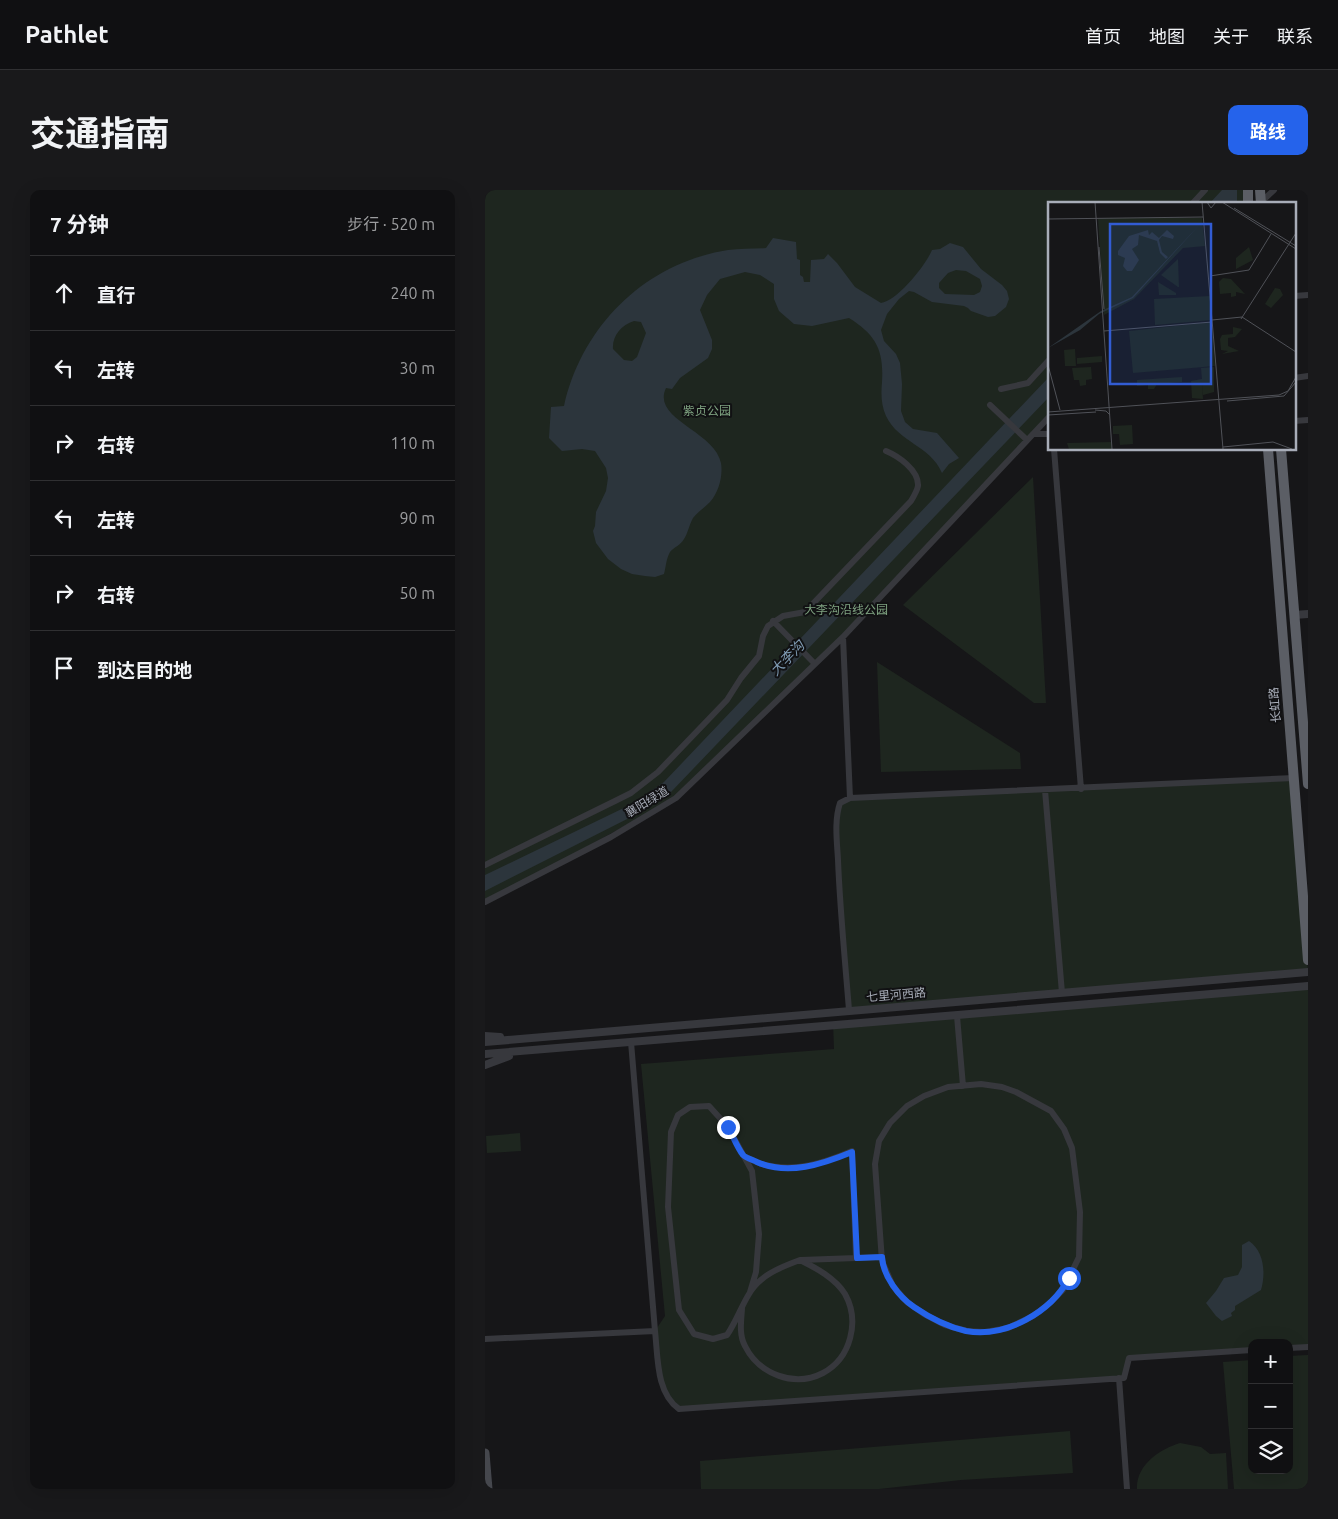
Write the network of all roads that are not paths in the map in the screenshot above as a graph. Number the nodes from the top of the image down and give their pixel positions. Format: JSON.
{"nodes":[{"id":1,"x":1205,"y":190,"type":"edge"},
{"id":2,"x":1274,"y":190,"type":"edge"},
{"id":3,"x":1261,"y":199,"type":"edge"},
{"id":4,"x":1194,"y":202,"type":"edge"},
{"id":5,"x":1048,"y":361,"type":"edge"},
{"id":6,"x":1001,"y":389,"type":"dead end"},
{"id":7,"x":990,"y":405,"type":"dead end"},
{"id":8,"x":1048,"y":418,"type":"edge"},
{"id":9,"x":1033,"y":434,"type":"junction"},
{"id":10,"x":1048,"y":434,"type":"edge"},
{"id":11,"x":1027,"y":439,"type":"junction"},
{"id":12,"x":1054,"y":450,"type":"edge"},
{"id":13,"x":1268,"y":450,"type":"edge"},
{"id":14,"x":1281,"y":450,"type":"edge"},
{"id":15,"x":886,"y":451,"type":"dead end"},
{"id":16,"x":1308,"y":614,"type":"edge"},
{"id":17,"x":1294,"y":615,"type":"junction"},
{"id":18,"x":773,"y":622,"type":"junction"},
{"id":19,"x":843,"y":637,"type":"junction"},
{"id":20,"x":814,"y":663,"type":"junction"},
{"id":21,"x":1294,"y":778,"type":"junction"},
{"id":22,"x":1308,"y":784,"type":"edge"},
{"id":23,"x":1081,"y":788,"type":"junction"},
{"id":24,"x":1045,"y":790,"type":"junction"},
{"id":25,"x":850,"y":798,"type":"junction"},
{"id":26,"x":485,"y":865,"type":"edge"},
{"id":27,"x":485,"y":902,"type":"edge"},
{"id":28,"x":1308,"y":960,"type":"edge"},
{"id":29,"x":1308,"y":972,"type":"edge"},
{"id":30,"x":1308,"y":986,"type":"edge"},
{"id":31,"x":1062,"y":993,"type":"junction"},
{"id":32,"x":849,"y":1010,"type":"junction"},
{"id":33,"x":957,"y":1016,"type":"junction"},
{"id":34,"x":485,"y":1036,"type":"edge"},
{"id":35,"x":519,"y":1039,"type":"junction"},
{"id":36,"x":485,"y":1042,"type":"edge"},
{"id":37,"x":631,"y":1042,"type":"junction"},
{"id":38,"x":519,"y":1052,"type":"junction"},
{"id":39,"x":485,"y":1054,"type":"edge"},
{"id":40,"x":485,"y":1065,"type":"edge"},
{"id":41,"x":963,"y":1086,"type":"junction"},
{"id":42,"x":744,"y":1156,"type":"junction"},
{"id":43,"x":882,"y":1257,"type":"junction"},
{"id":44,"x":857,"y":1258,"type":"junction"},
{"id":45,"x":800,"y":1260,"type":"junction"},
{"id":46,"x":750,"y":1292,"type":"junction"},
{"id":47,"x":742,"y":1309,"type":"junction"},
{"id":48,"x":655,"y":1331,"type":"junction"},
{"id":49,"x":485,"y":1339,"type":"edge"},
{"id":50,"x":1308,"y":1347,"type":"edge"},
{"id":51,"x":1293,"y":1348,"type":"edge"},
{"id":52,"x":1248,"y":1350,"type":"edge"},
{"id":53,"x":1119,"y":1378,"type":"junction"},
{"id":54,"x":485,"y":1453,"type":"edge"},
{"id":55,"x":488,"y":1489,"type":"edge"},
{"id":56,"x":1127,"y":1489,"type":"edge"}],
"edges":[{"from":1,"to":4,"type":"street"},
{"from":2,"to":3,"type":"street"},
{"from":5,"to":6,"type":"street"},
{"from":7,"to":11,"type":"street"},
{"from":8,"to":9,"type":"street"},
{"from":9,"to":10,"type":"street"},
{"from":9,"to":11,"type":"street","name":"襄阳绿道"},
{"from":11,"to":19,"type":"street","name":"襄阳绿道"},
{"from":12,"to":23,"type":"street"},
{"from":13,"to":21,"type":"highway","name":"长虹路"},
{"from":14,"to":17,"type":"highway"},
{"from":15,"to":18,"type":"street"},
{"from":16,"to":17,"type":"street"},
{"from":17,"to":22,"type":"highway"},
{"from":18,"to":20,"type":"street"},
{"from":18,"to":26,"type":"street","name":"襄阳绿道"},
{"from":19,"to":20,"type":"street","name":"襄阳绿道"},
{"from":19,"to":25,"type":"street"},
{"from":20,"to":27,"type":"street","name":"襄阳绿道"},
{"from":21,"to":23,"type":"street"},
{"from":21,"to":28,"type":"highway","name":"长虹路"},
{"from":23,"to":24,"type":"street"},
{"from":24,"to":25,"type":"street"},
{"from":24,"to":31,"type":"street"},
{"from":25,"to":32,"type":"street"},
{"from":29,"to":31,"type":"street","name":"七里河西路"},
{"from":30,"to":33,"type":"street","name":"七里河西路"},
{"from":31,"to":32,"type":"street","name":"七里河西路"},
{"from":32,"to":35,"type":"street","name":"七里河西路"},
{"from":33,"to":37,"type":"street","name":"七里河西路"},
{"from":33,"to":41,"type":"street"},
{"from":34,"to":35,"type":"street"},
{"from":35,"to":36,"type":"street","name":"七里河西路"},
{"from":37,"to":38,"type":"street","name":"七里河西路"},
{"from":37,"to":48,"type":"street"},
{"from":38,"to":39,"type":"street","name":"七里河西路"},
{"from":38,"to":40,"type":"street"},
{"from":41,"to":43,"type":"street"},
{"from":41,"to":43,"type":"street"},
{"from":42,"to":44,"type":"street"},
{"from":42,"to":46,"type":"street"},
{"from":42,"to":47,"type":"street"},
{"from":43,"to":44,"type":"street"},
{"from":44,"to":45,"type":"street"},
{"from":45,"to":46,"type":"street"},
{"from":45,"to":47,"type":"street"},
{"from":46,"to":47,"type":"street"},
{"from":48,"to":49,"type":"street"},
{"from":48,"to":53,"type":"street"},
{"from":50,"to":51,"type":"street"},
{"from":52,"to":53,"type":"street"},
{"from":53,"to":56,"type":"street"},
{"from":54,"to":55,"type":"main road"}]}
